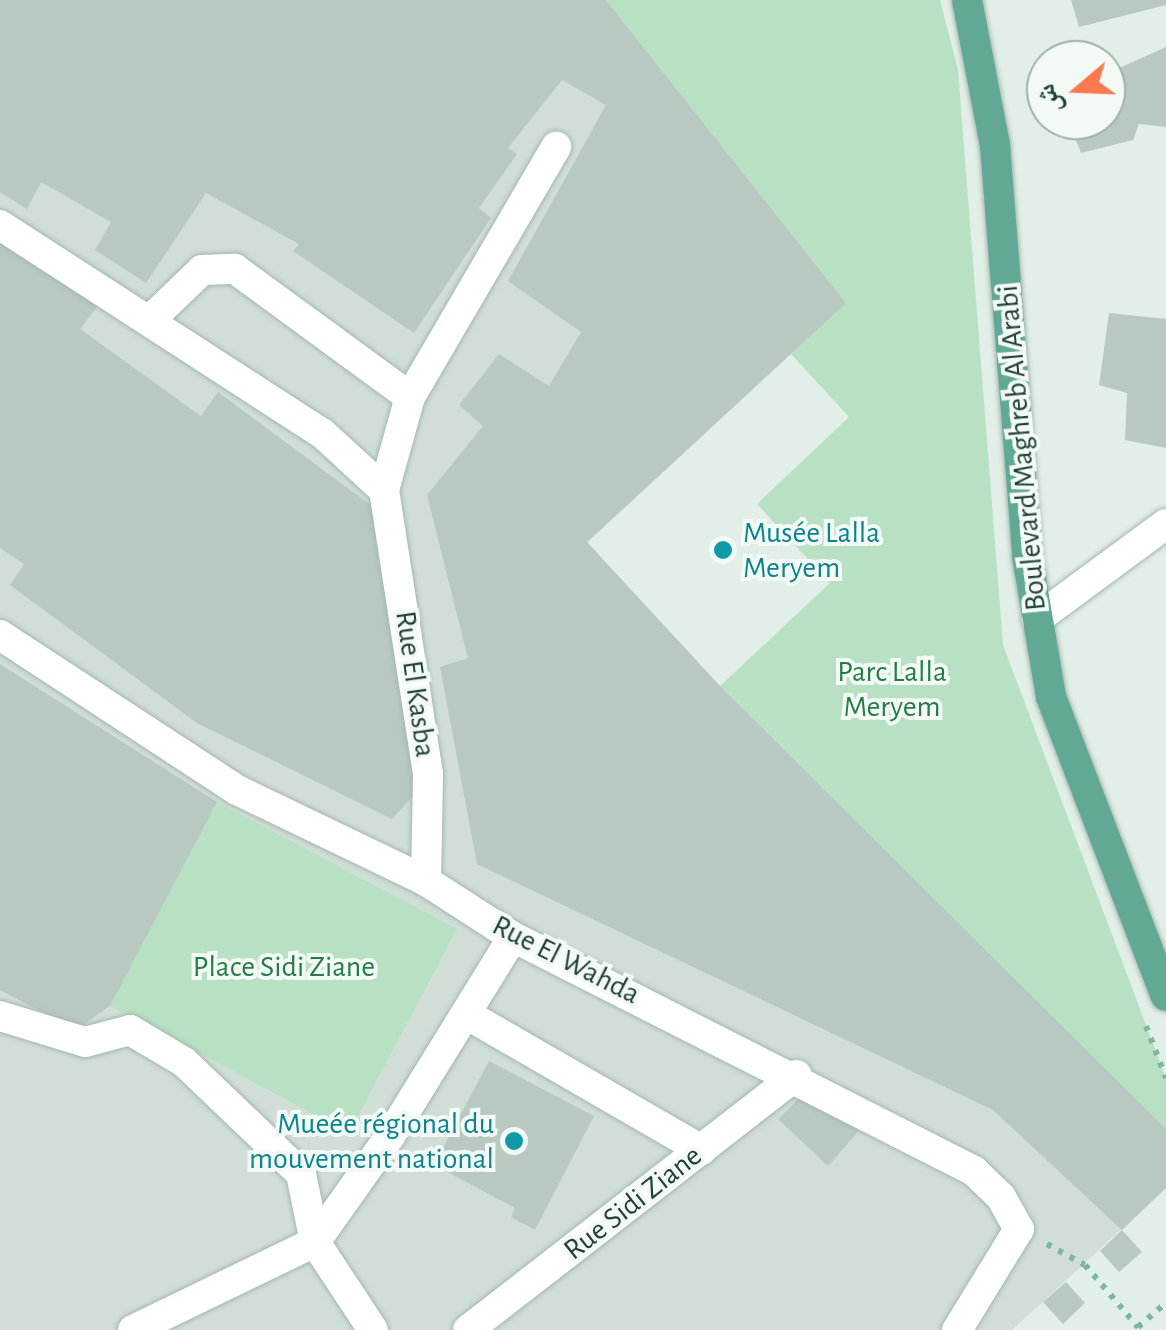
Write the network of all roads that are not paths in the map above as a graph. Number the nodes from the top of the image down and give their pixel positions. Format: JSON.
{"nodes":[{"id":1,"x":966,"y":0,"type":"edge"},
{"id":2,"x":556,"y":146,"type":"dead end"},
{"id":3,"x":0,"y":225,"type":"edge"},
{"id":4,"x":150,"y":320,"type":"junction"},
{"id":5,"x":410,"y":397,"type":"junction"},
{"id":6,"x":384,"y":490,"type":"junction"},
{"id":7,"x":1166,"y":524,"type":"edge"},
{"id":8,"x":1037,"y":619,"type":"junction"},
{"id":9,"x":0,"y":634,"type":"edge"},
{"id":10,"x":426,"y":880,"type":"junction"},
{"id":11,"x":513,"y":937,"type":"junction"},
{"id":12,"x":1164,"y":986,"type":"edge"},
{"id":13,"x":466,"y":1014,"type":"junction"},
{"id":14,"x":0,"y":1016,"type":"edge"},
{"id":15,"x":797,"y":1075,"type":"junction"},
{"id":16,"x":702,"y":1150,"type":"junction"},
{"id":17,"x":315,"y":1242,"type":"junction"},
{"id":18,"x":137,"y":1329,"type":"edge"},
{"id":19,"x":373,"y":1330,"type":"edge"},
{"id":20,"x":468,"y":1330,"type":"edge"},
{"id":21,"x":957,"y":1330,"type":"edge"}],
"edges":[{"from":1,"to":8,"type":"main road","name":"Boulevard Maghreb Al Arabi"},
{"from":2,"to":5,"type":"street"},
{"from":3,"to":4,"type":"street"},
{"from":4,"to":5,"type":"street"},
{"from":4,"to":6,"type":"street"},
{"from":5,"to":6,"type":"street"},
{"from":6,"to":10,"type":"street","name":"Rue El Kasba"},
{"from":7,"to":8,"type":"street"},
{"from":8,"to":12,"type":"main road","name":"Boulevard Maghreb Al Arabi"},
{"from":9,"to":10,"type":"street","name":"Rue El Wahda"},
{"from":10,"to":11,"type":"street","name":"Rue El Wahda"},
{"from":11,"to":13,"type":"street"},
{"from":11,"to":15,"type":"street","name":"Rue El Wahda"},
{"from":13,"to":16,"type":"street"},
{"from":13,"to":17,"type":"street"},
{"from":14,"to":17,"type":"street"},
{"from":15,"to":16,"type":"street","name":"Rue Sidi Ziane"},
{"from":15,"to":21,"type":"street","name":"Rue El Wahda"},
{"from":16,"to":20,"type":"street","name":"Rue Sidi Ziane"},
{"from":17,"to":18,"type":"street"},
{"from":17,"to":19,"type":"street"}]}
